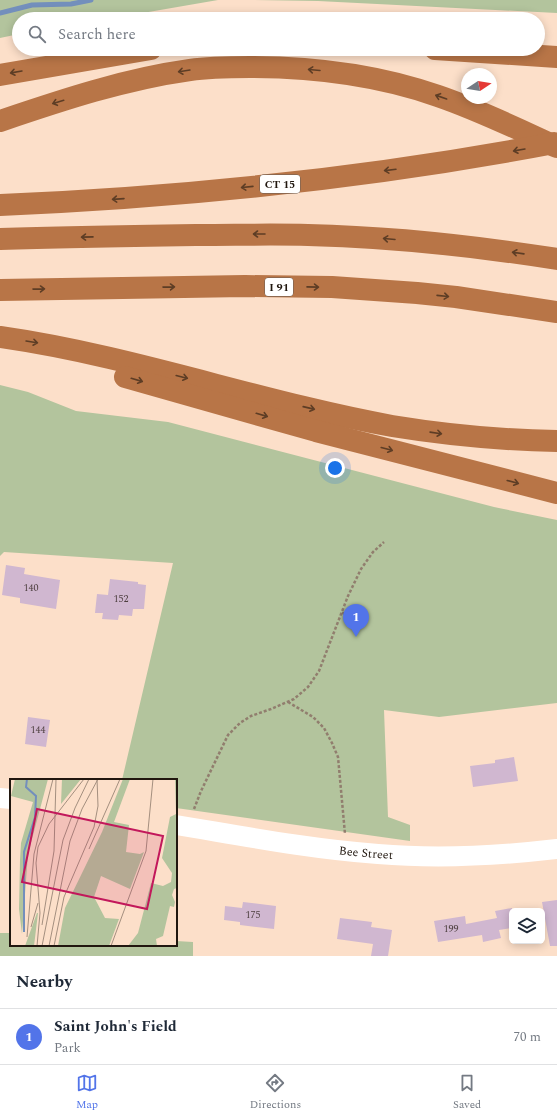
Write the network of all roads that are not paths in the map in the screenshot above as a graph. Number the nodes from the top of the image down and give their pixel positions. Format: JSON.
{"nodes":[{"id":1,"x":110,"y":56,"type":"edge"},
{"id":2,"x":542,"y":56,"type":"edge"},
{"id":3,"x":557,"y":57,"type":"edge"},
{"id":4,"x":0,"y":75,"type":"edge"},
{"id":5,"x":0,"y":121,"type":"edge"},
{"id":6,"x":557,"y":143,"type":"edge"},
{"id":7,"x":557,"y":148,"type":"edge"},
{"id":8,"x":0,"y":205,"type":"edge"},
{"id":9,"x":0,"y":239,"type":"edge"},
{"id":10,"x":557,"y":259,"type":"edge"},
{"id":11,"x":0,"y":290,"type":"edge"},
{"id":12,"x":557,"y":312,"type":"edge"},
{"id":13,"x":0,"y":337,"type":"edge"},
{"id":14,"x":63,"y":347,"type":"junction"},
{"id":15,"x":557,"y":441,"type":"edge"},
{"id":16,"x":557,"y":493,"type":"edge"},
{"id":17,"x":0,"y":798,"type":"edge"},
{"id":18,"x":10,"y":799,"type":"edge"},
{"id":19,"x":183,"y":826,"type":"edge"},
{"id":20,"x":557,"y":849,"type":"edge"}],
"edges":[{"from":1,"to":4,"type":"highway","one_way":true},
{"from":2,"to":3,"type":"highway"},
{"from":7,"to":5,"type":"highway","one_way":true},
{"from":6,"to":8,"type":"highway","number":"CT 15","one_way":true},
{"from":10,"to":9,"type":"highway","one_way":true},
{"from":11,"to":12,"type":"highway","number":"I 91","one_way":true},
{"from":13,"to":14,"type":"highway","one_way":true},
{"from":14,"to":15,"type":"highway","one_way":true},
{"from":14,"to":16,"type":"highway","one_way":true},
{"from":17,"to":18,"type":"street"},
{"from":19,"to":20,"type":"street","name":"Bee Street"}]}
